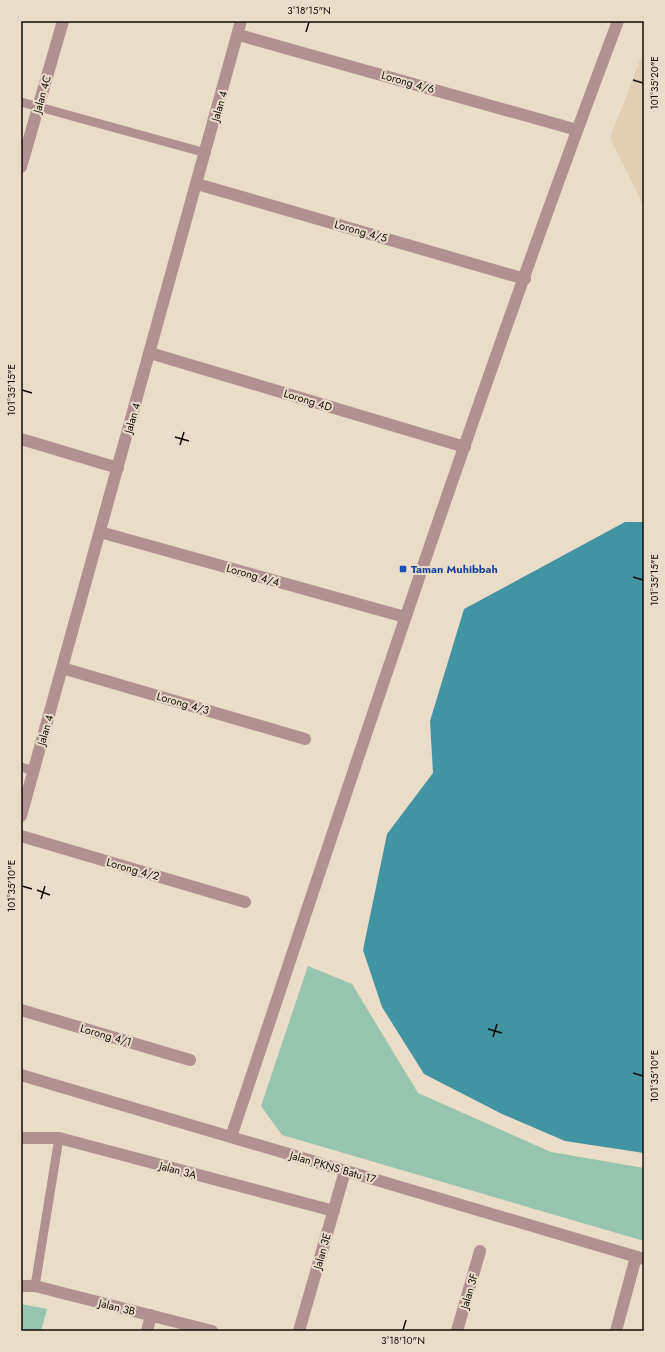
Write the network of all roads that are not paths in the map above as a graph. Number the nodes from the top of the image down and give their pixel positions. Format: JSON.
{"nodes":[{"id":1,"x":63,"y":21,"type":"edge"},
{"id":2,"x":241,"y":21,"type":"edge"},
{"id":3,"x":618,"y":21,"type":"edge"},
{"id":4,"x":239,"y":35,"type":"junction"},
{"id":5,"x":21,"y":102,"type":"edge"},
{"id":6,"x":38,"y":107,"type":"junction"},
{"id":7,"x":577,"y":130,"type":"junction"},
{"id":8,"x":206,"y":153,"type":"junction"},
{"id":9,"x":21,"y":167,"type":"edge"},
{"id":10,"x":197,"y":184,"type":"junction"},
{"id":11,"x":524,"y":278,"type":"junction"},
{"id":12,"x":150,"y":353,"type":"junction"},
{"id":13,"x":21,"y":438,"type":"edge"},
{"id":14,"x":465,"y":447,"type":"junction"},
{"id":15,"x":118,"y":468,"type":"junction"},
{"id":16,"x":100,"y":532,"type":"junction"},
{"id":17,"x":405,"y":617,"type":"junction"},
{"id":18,"x":62,"y":668,"type":"junction"},
{"id":19,"x":305,"y":739,"type":"dead end"},
{"id":20,"x":21,"y":767,"type":"edge"},
{"id":21,"x":34,"y":770,"type":"junction"},
{"id":22,"x":21,"y":816,"type":"edge"},
{"id":23,"x":21,"y":836,"type":"edge"},
{"id":24,"x":245,"y":902,"type":"dead end"},
{"id":25,"x":21,"y":1010,"type":"edge"},
{"id":26,"x":190,"y":1060,"type":"dead end"},
{"id":27,"x":21,"y":1075,"type":"edge"},
{"id":28,"x":231,"y":1137,"type":"junction"},
{"id":29,"x":21,"y":1138,"type":"edge"},
{"id":30,"x":59,"y":1138,"type":"junction"},
{"id":31,"x":345,"y":1171,"type":"junction"},
{"id":32,"x":334,"y":1211,"type":"junction"},
{"id":33,"x":480,"y":1251,"type":"dead end"},
{"id":34,"x":640,"y":1258,"type":"edge"},
{"id":35,"x":21,"y":1286,"type":"edge"},
{"id":36,"x":35,"y":1286,"type":"junction"},
{"id":37,"x":151,"y":1315,"type":"junction"},
{"id":38,"x":146,"y":1331,"type":"edge"},
{"id":39,"x":212,"y":1331,"type":"edge"},
{"id":40,"x":299,"y":1331,"type":"edge"},
{"id":41,"x":458,"y":1331,"type":"edge"},
{"id":42,"x":616,"y":1331,"type":"edge"}],
"edges":[{"from":1,"to":6,"type":"street","name":"Jalan 4C"},
{"from":2,"to":4,"type":"street","name":"Jalan 4"},
{"from":3,"to":7,"type":"street"},
{"from":4,"to":7,"type":"street","name":"Lorong 4/6"},
{"from":4,"to":8,"type":"street","name":"Jalan 4"},
{"from":5,"to":6,"type":"lane"},
{"from":6,"to":8,"type":"lane"},
{"from":6,"to":9,"type":"street","name":"Jalan 4C"},
{"from":7,"to":11,"type":"street"},
{"from":8,"to":10,"type":"street","name":"Jalan 4"},
{"from":10,"to":11,"type":"street","name":"Lorong 4/5"},
{"from":10,"to":12,"type":"street","name":"Jalan 4"},
{"from":11,"to":14,"type":"street"},
{"from":12,"to":14,"type":"street","name":"Lorong 4D"},
{"from":12,"to":15,"type":"street","name":"Jalan 4"},
{"from":13,"to":15,"type":"street"},
{"from":14,"to":17,"type":"street"},
{"from":15,"to":16,"type":"street","name":"Jalan 4"},
{"from":16,"to":17,"type":"street","name":"Lorong 4/4"},
{"from":16,"to":18,"type":"street","name":"Jalan 4"},
{"from":17,"to":28,"type":"street"},
{"from":18,"to":19,"type":"street","name":"Lorong 4/3"},
{"from":18,"to":21,"type":"street","name":"Jalan 4"},
{"from":20,"to":21,"type":"lane"},
{"from":21,"to":22,"type":"street","name":"Jalan 4"},
{"from":23,"to":24,"type":"street","name":"Lorong 4/2"},
{"from":25,"to":26,"type":"street","name":"Lorong 4/1"},
{"from":27,"to":28,"type":"street","name":"Jalan PKNS Batu 17"},
{"from":28,"to":31,"type":"street","name":"Jalan PKNS Batu 17"},
{"from":29,"to":30,"type":"street","name":"Jalan 3A"},
{"from":30,"to":32,"type":"street","name":"Jalan 3A"},
{"from":30,"to":36,"type":"lane"},
{"from":31,"to":32,"type":"street","name":"Jalan 3E"},
{"from":31,"to":34,"type":"street","name":"Jalan PKNS Batu 17"},
{"from":32,"to":40,"type":"street","name":"Jalan 3E"},
{"from":33,"to":41,"type":"street","name":"Jalan 3F"},
{"from":34,"to":42,"type":"street"},
{"from":35,"to":36,"type":"street","name":"Jalan 3B"},
{"from":36,"to":37,"type":"street","name":"Jalan 3B"},
{"from":37,"to":38,"type":"street"},
{"from":37,"to":39,"type":"street","name":"Jalan 3B"}]}
